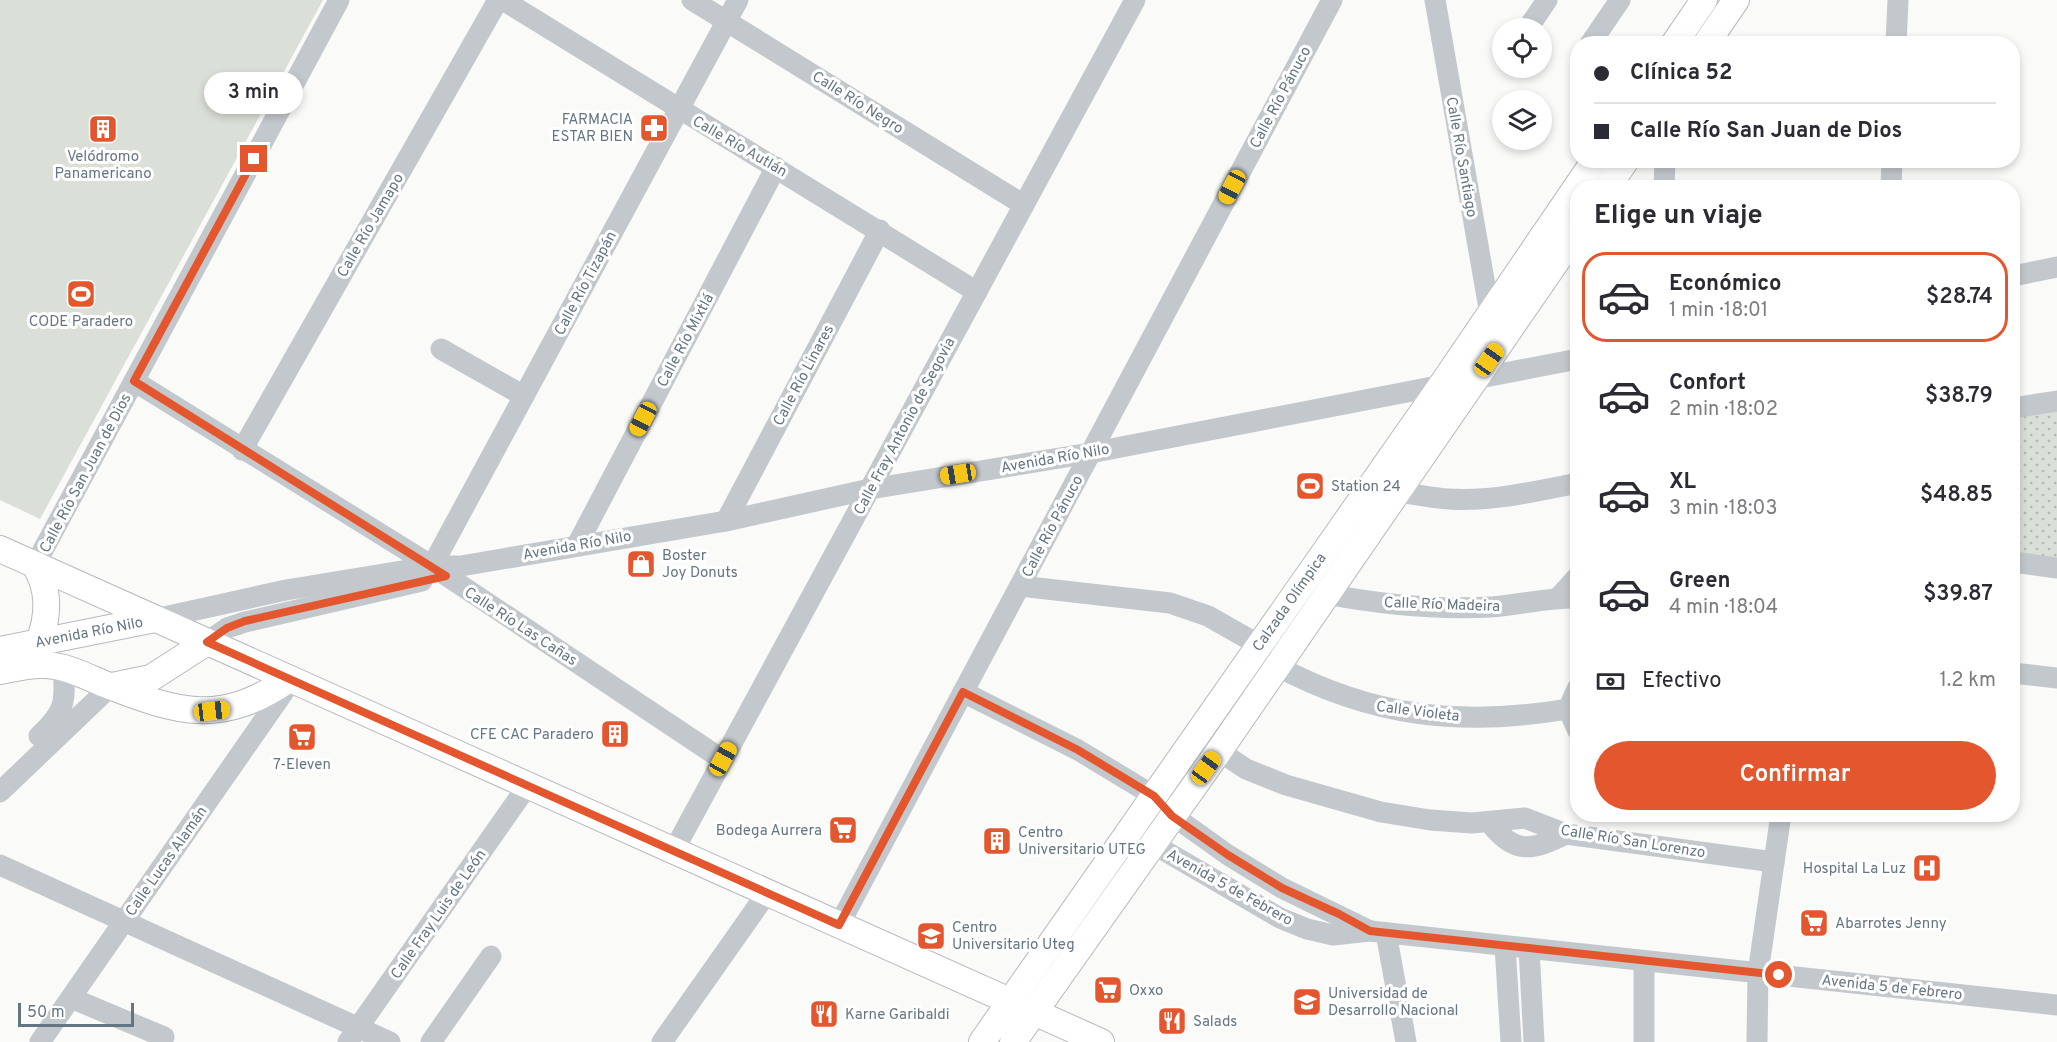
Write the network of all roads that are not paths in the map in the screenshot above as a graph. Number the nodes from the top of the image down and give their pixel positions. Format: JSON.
{"nodes":[{"id":1,"x":339,"y":0,"type":"edge"},
{"id":2,"x":498,"y":0,"type":"edge"},
{"id":3,"x":503,"y":0,"type":"edge"},
{"id":4,"x":692,"y":0,"type":"edge"},
{"id":5,"x":738,"y":0,"type":"edge"},
{"id":6,"x":1332,"y":0,"type":"edge"},
{"id":7,"x":1435,"y":0,"type":"edge"},
{"id":8,"x":1547,"y":0,"type":"edge"},
{"id":9,"x":1620,"y":0,"type":"edge"},
{"id":10,"x":1704,"y":0,"type":"edge"},
{"id":11,"x":1736,"y":0,"type":"edge"},
{"id":12,"x":1898,"y":0,"type":"edge"},
{"id":13,"x":1127,"y":3,"type":"edge"},
{"id":14,"x":1535,"y":18,"type":"edge"},
{"id":15,"x":726,"y":21,"type":"junction"},
{"id":16,"x":1595,"y":36,"type":"edge"},
{"id":17,"x":1679,"y":36,"type":"edge"},
{"id":18,"x":1711,"y":36,"type":"edge"},
{"id":19,"x":1896,"y":36,"type":"edge"},
{"id":20,"x":678,"y":110,"type":"junction"},
{"id":21,"x":776,"y":167,"type":"junction"},
{"id":22,"x":1570,"y":197,"type":"edge"},
{"id":23,"x":1024,"y":205,"type":"junction"},
{"id":24,"x":880,"y":230,"type":"junction"},
{"id":25,"x":1570,"y":242,"type":"edge"},
{"id":26,"x":2057,"y":267,"type":"edge"},
{"id":27,"x":2020,"y":275,"type":"edge"},
{"id":28,"x":977,"y":292,"type":"junction"},
{"id":29,"x":1490,"y":314,"type":"junction"},
{"id":30,"x":441,"y":349,"type":"dead end"},
{"id":31,"x":1570,"y":360,"type":"edge"},
{"id":32,"x":1476,"y":378,"type":"junction"},
{"id":33,"x":134,"y":381,"type":"junction"},
{"id":34,"x":1443,"y":383,"type":"junction"},
{"id":35,"x":524,"y":396,"type":"junction"},
{"id":36,"x":2057,"y":401,"type":"edge"},
{"id":37,"x":2020,"y":407,"type":"edge"},
{"id":38,"x":242,"y":450,"type":"junction"},
{"id":39,"x":1090,"y":453,"type":"junction"},
{"id":40,"x":1570,"y":485,"type":"edge"},
{"id":41,"x":870,"y":489,"type":"junction"},
{"id":42,"x":1398,"y":492,"type":"junction"},
{"id":43,"x":726,"y":521,"type":"junction"},
{"id":44,"x":576,"y":545,"type":"junction"},
{"id":45,"x":0,"y":549,"type":"edge"},
{"id":46,"x":2020,"y":563,"type":"edge"},
{"id":47,"x":35,"y":565,"type":"junction"},
{"id":48,"x":2057,"y":568,"type":"edge"},
{"id":49,"x":446,"y":569,"type":"junction"},
{"id":50,"x":1020,"y":586,"type":"junction"},
{"id":51,"x":1326,"y":594,"type":"junction"},
{"id":52,"x":1568,"y":597,"type":"edge"},
{"id":53,"x":156,"y":619,"type":"junction"},
{"id":54,"x":39,"y":642,"type":"junction"},
{"id":55,"x":207,"y":642,"type":"junction"},
{"id":56,"x":1259,"y":645,"type":"junction"},
{"id":57,"x":0,"y":650,"type":"edge"},
{"id":58,"x":1275,"y":665,"type":"junction"},
{"id":59,"x":63,"y":668,"type":"junction"},
{"id":60,"x":0,"y":671,"type":"edge"},
{"id":61,"x":2020,"y":673,"type":"edge"},
{"id":62,"x":2057,"y":678,"type":"edge"},
{"id":63,"x":291,"y":680,"type":"junction"},
{"id":64,"x":111,"y":686,"type":"junction"},
{"id":65,"x":963,"y":692,"type":"junction"},
{"id":66,"x":1570,"y":705,"type":"edge"},
{"id":67,"x":1568,"y":709,"type":"junction"},
{"id":68,"x":1570,"y":713,"type":"edge"},
{"id":69,"x":1219,"y":751,"type":"junction"},
{"id":70,"x":723,"y":759,"type":"junction"},
{"id":71,"x":0,"y":774,"type":"edge"},
{"id":72,"x":528,"y":786,"type":"junction"},
{"id":73,"x":0,"y":792,"type":"edge"},
{"id":74,"x":1154,"y":796,"type":"junction"},
{"id":75,"x":1172,"y":816,"type":"junction"},
{"id":76,"x":1489,"y":822,"type":"junction"},
{"id":77,"x":1780,"y":822,"type":"edge"},
{"id":78,"x":1130,"y":830,"type":"junction"},
{"id":79,"x":1566,"y":834,"type":"junction"},
{"id":80,"x":1152,"y":844,"type":"junction"},
{"id":81,"x":673,"y":852,"type":"junction"},
{"id":82,"x":1774,"y":862,"type":"junction"},
{"id":83,"x":0,"y":865,"type":"edge"},
{"id":84,"x":767,"y":893,"type":"junction"},
{"id":85,"x":124,"y":921,"type":"junction"},
{"id":86,"x":839,"y":925,"type":"junction"},
{"id":87,"x":1378,"y":932,"type":"junction"},
{"id":88,"x":1505,"y":946,"type":"junction"},
{"id":89,"x":1529,"y":949,"type":"junction"},
{"id":90,"x":491,"y":956,"type":"dead end"},
{"id":91,"x":1644,"y":961,"type":"junction"},
{"id":92,"x":1758,"y":973,"type":"junction"},
{"id":93,"x":71,"y":998,"type":"junction"},
{"id":94,"x":1010,"y":1002,"type":"junction"},
{"id":95,"x":2057,"y":1005,"type":"edge"},
{"id":96,"x":1034,"y":1012,"type":"junction"},
{"id":97,"x":353,"y":1035,"type":"edge"},
{"id":98,"x":164,"y":1037,"type":"dead end"},
{"id":99,"x":40,"y":1042,"type":"edge"},
{"id":100,"x":390,"y":1042,"type":"edge"},
{"id":101,"x":431,"y":1042,"type":"edge"},
{"id":102,"x":662,"y":1042,"type":"edge"},
{"id":103,"x":982,"y":1042,"type":"edge"},
{"id":104,"x":1013,"y":1042,"type":"edge"},
{"id":105,"x":1101,"y":1042,"type":"edge"},
{"id":106,"x":1406,"y":1042,"type":"edge"},
{"id":107,"x":1511,"y":1042,"type":"edge"},
{"id":108,"x":1533,"y":1042,"type":"edge"},
{"id":109,"x":1644,"y":1042,"type":"edge"},
{"id":110,"x":1757,"y":1042,"type":"edge"}],
"edges":[{"from":1,"to":33,"type":"street","name":"Calle Río San Juan de Dios"},
{"from":2,"to":38,"type":"street","name":"Calle Río Jamapo"},
{"from":3,"to":20,"type":"street","name":"Calle Río Autlán"},
{"from":4,"to":15,"type":"street","name":"Calle Río Negro"},
{"from":5,"to":15,"type":"street","name":"Calle Río Tizapán"},
{"from":6,"to":39,"type":"street","name":"Calle Río Pánuco"},
{"from":7,"to":29,"type":"street","name":"Calle Río Santiago"},
{"from":8,"to":14,"type":"street"},
{"from":9,"to":16,"type":"street"},
{"from":10,"to":17,"type":"main road"},
{"from":11,"to":18,"type":"main road"},
{"from":12,"to":19,"type":"street"},
{"from":13,"to":23,"type":"street","name":"Calle Fray Antonio de Segovia"},
{"from":15,"to":20,"type":"street","name":"Calle Río Tizapán"},
{"from":15,"to":23,"type":"street","name":"Calle Río Negro"},
{"from":20,"to":21,"type":"street","name":"Calle Río Autlán"},
{"from":20,"to":35,"type":"street","name":"Calle Río Tizapán"},
{"from":21,"to":24,"type":"street","name":"Calle Río Autlán"},
{"from":21,"to":44,"type":"street","name":"Calle Río Mixtlá"},
{"from":22,"to":29,"type":"main road","name":"Calzada Olímpica"},
{"from":23,"to":28,"type":"street","name":"Calle Fray Antonio de Segovia"},
{"from":24,"to":28,"type":"street","name":"Calle Río Autlán"},
{"from":24,"to":43,"type":"street","name":"Calle Río Linares"},
{"from":25,"to":32,"type":"main road","name":"Calzada Olímpica"},
{"from":26,"to":27,"type":"street"},
{"from":28,"to":41,"type":"street","name":"Calle Fray Antonio de Segovia"},
{"from":29,"to":34,"type":"main road","name":"Calzada Olímpica"},
{"from":30,"to":35,"type":"street"},
{"from":31,"to":32,"type":"street","name":"Avenida Río Nilo"},
{"from":32,"to":34,"type":"street","name":"Avenida Río Nilo"},
{"from":32,"to":42,"type":"main road","name":"Calzada Olímpica"},
{"from":33,"to":38,"type":"street","name":"Calle Río Las Cañas"},
{"from":33,"to":47,"type":"street","name":"Calle Río San Juan de Dios"},
{"from":34,"to":39,"type":"street","name":"Avenida Río Nilo"},
{"from":34,"to":56,"type":"main road","name":"Calzada Olímpica"},
{"from":35,"to":49,"type":"street","name":"Calle Río Tizapán"},
{"from":36,"to":37,"type":"street"},
{"from":38,"to":49,"type":"street","name":"Calle Río Las Cañas"},
{"from":39,"to":41,"type":"street","name":"Avenida Río Nilo"},
{"from":39,"to":50,"type":"street","name":"Calle Río Pánuco"},
{"from":40,"to":42,"type":"street"},
{"from":41,"to":43,"type":"street","name":"Avenida Río Nilo"},
{"from":41,"to":70,"type":"street","name":"Calle Fray Antonio de Segovia"},
{"from":42,"to":51,"type":"main road","name":"Calzada Olímpica"},
{"from":43,"to":44,"type":"street","name":"Avenida Río Nilo"},
{"from":44,"to":49,"type":"street","name":"Avenida Río Nilo"},
{"from":45,"to":47,"type":"main road"},
{"from":46,"to":48,"type":"street"},
{"from":47,"to":53,"type":"main road"},
{"from":47,"to":54,"type":"main road"},
{"from":49,"to":53,"type":"street","name":"Avenida Río Nilo"},
{"from":49,"to":55,"type":"street","name":"Avenida Río Nilo"},
{"from":49,"to":70,"type":"street","name":"Calle Río Las Cañas"},
{"from":50,"to":56,"type":"street"},
{"from":50,"to":65,"type":"street","name":"Calle Río Pánuco"},
{"from":51,"to":52,"type":"street","name":"Calle Río Madeira"},
{"from":51,"to":58,"type":"main road","name":"Calzada Olímpica"},
{"from":53,"to":54,"type":"main road","name":"Avenida Río Nilo"},
{"from":53,"to":55,"type":"main road"},
{"from":54,"to":57,"type":"main road","name":"Avenida Río Nilo"},
{"from":55,"to":63,"type":"main road"},
{"from":55,"to":64,"type":"main road","name":"Avenida Río Nilo"},
{"from":56,"to":74,"type":"main road","name":"Calzada Olímpica"},
{"from":58,"to":67,"type":"street","name":"Calle Violeta"},
{"from":58,"to":69,"type":"main road","name":"Calzada Olímpica"},
{"from":59,"to":60,"type":"main road","name":"Avenida Río Nilo"},
{"from":59,"to":64,"type":"main road","name":"Avenida Río Nilo"},
{"from":59,"to":71,"type":"street"},
{"from":61,"to":62,"type":"street"},
{"from":63,"to":64,"type":"main road"},
{"from":63,"to":72,"type":"main road"},
{"from":63,"to":85,"type":"street","name":"Calle Lucas Alamán"},
{"from":64,"to":73,"type":"street"},
{"from":65,"to":74,"type":"street","name":"Avenida 5 de Febrero"},
{"from":65,"to":86,"type":"street","name":"Calle Río Pánuco"},
{"from":66,"to":67,"type":"street"},
{"from":67,"to":68,"type":"street"},
{"from":69,"to":75,"type":"main road","name":"Calzada Olímpica"},
{"from":69,"to":76,"type":"street","name":"Calle Río San Lorenzo"},
{"from":70,"to":81,"type":"street","name":"Calle Fray Antonio de Segovia"},
{"from":72,"to":81,"type":"main road"},
{"from":72,"to":97,"type":"street","name":"Calle Fray Luis de León"},
{"from":74,"to":75,"type":"street","name":"Avenida 5 de Febrero"},
{"from":74,"to":78,"type":"main road","name":"Calzada Olímpica"},
{"from":75,"to":80,"type":"main road","name":"Calzada Olímpica"},
{"from":75,"to":87,"type":"street","name":"Avenida 5 de Febrero"},
{"from":76,"to":79,"type":"street","name":"Calle Río San Lorenzo"},
{"from":76,"to":79,"type":"street"},
{"from":77,"to":82,"type":"street"},
{"from":78,"to":80,"type":"street","name":"Avenida 5 de Febrero"},
{"from":78,"to":94,"type":"main road","name":"Calzada Olímpica"},
{"from":79,"to":82,"type":"street","name":"Calle Río San Lorenzo"},
{"from":80,"to":87,"type":"street","name":"Avenida 5 de Febrero"},
{"from":80,"to":96,"type":"main road","name":"Calzada Olímpica"},
{"from":81,"to":84,"type":"main road"},
{"from":82,"to":92,"type":"street"},
{"from":83,"to":85,"type":"street"},
{"from":84,"to":86,"type":"main road"},
{"from":84,"to":102,"type":"street"},
{"from":85,"to":93,"type":"street","name":"Calle Lucas Alamán"},
{"from":85,"to":97,"type":"street"},
{"from":86,"to":94,"type":"main road"},
{"from":87,"to":88,"type":"street","name":"Avenida 5 de Febrero"},
{"from":87,"to":106,"type":"street"},
{"from":88,"to":89,"type":"street","name":"Avenida 5 de Febrero"},
{"from":88,"to":107,"type":"street"},
{"from":89,"to":91,"type":"street","name":"Avenida 5 de Febrero"},
{"from":89,"to":108,"type":"street"},
{"from":90,"to":101,"type":"street"},
{"from":91,"to":92,"type":"street","name":"Avenida 5 de Febrero"},
{"from":91,"to":109,"type":"street"},
{"from":92,"to":95,"type":"street","name":"Avenida 5 de Febrero"},
{"from":92,"to":110,"type":"street"},
{"from":93,"to":98,"type":"street"},
{"from":93,"to":99,"type":"street","name":"Calle Lucas Alamán"},
{"from":94,"to":96,"type":"main road"},
{"from":94,"to":103,"type":"main road","name":"Calzada Olímpica"},
{"from":96,"to":104,"type":"main road","name":"Calzada Olímpica"},
{"from":96,"to":105,"type":"main road"},
{"from":97,"to":100,"type":"street"}]}
